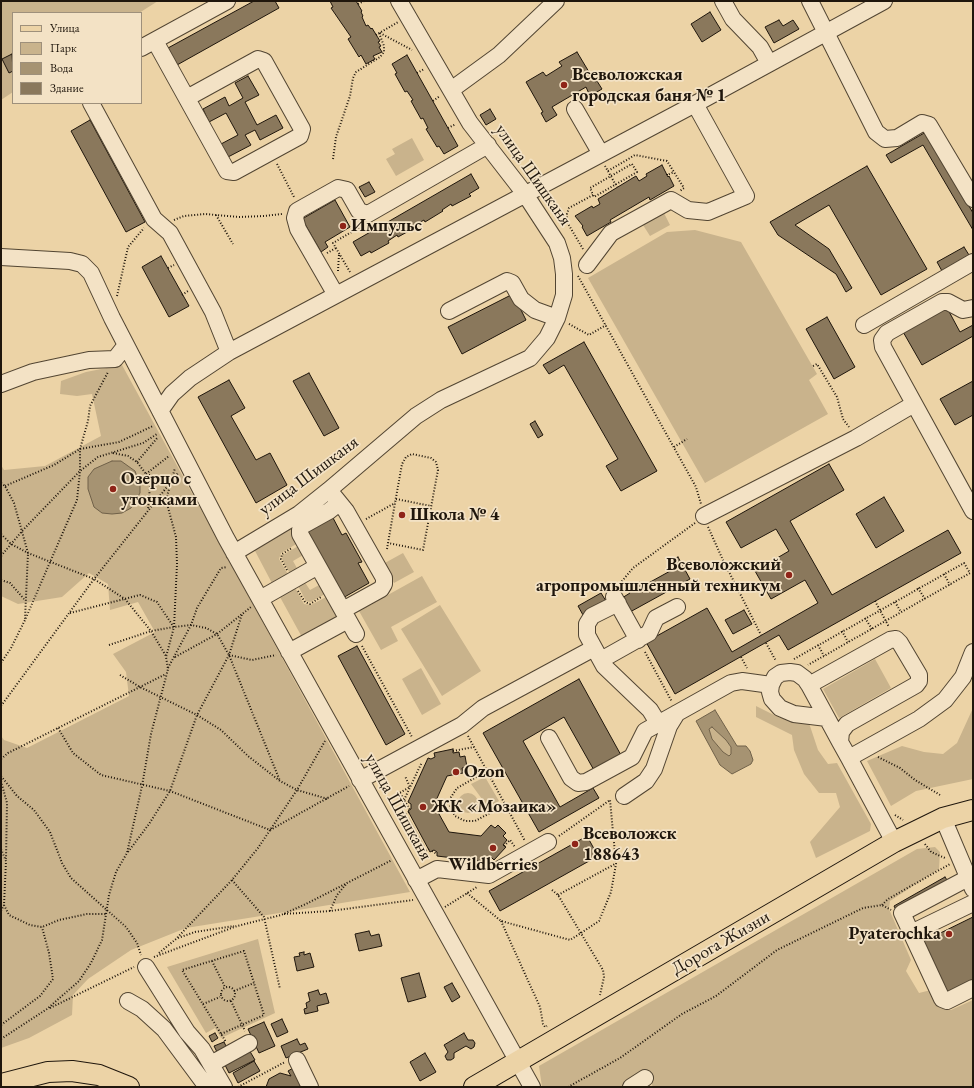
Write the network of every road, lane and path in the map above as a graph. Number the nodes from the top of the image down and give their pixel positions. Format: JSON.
{"nodes":[{"id":1,"x":227,"y":1,"type":"edge"},
{"id":2,"x":364,"y":1,"type":"edge"},
{"id":3,"x":399,"y":1,"type":"edge"},
{"id":4,"x":556,"y":1,"type":"edge"},
{"id":5,"x":723,"y":1,"type":"edge"},
{"id":6,"x":810,"y":1,"type":"edge"},
{"id":7,"x":884,"y":1,"type":"edge"},
{"id":8,"x":358,"y":4,"type":"dead end"},
{"id":9,"x":400,"y":21,"type":"dead end"},
{"id":10,"x":825,"y":32,"type":"junction"},
{"id":11,"x":379,"y":33,"type":"junction"},
{"id":12,"x":376,"y":35,"type":"dead end"},
{"id":13,"x":155,"y":41,"type":"junction"},
{"id":14,"x":405,"y":47,"type":"dead end"},
{"id":15,"x":142,"y":48,"type":"edge"},
{"id":16,"x":769,"y":63,"type":"junction"},
{"id":17,"x":451,"y":90,"type":"junction"},
{"id":18,"x":187,"y":98,"type":"junction"},
{"id":19,"x":92,"y":104,"type":"edge"},
{"id":20,"x":695,"y":104,"type":"junction"},
{"id":21,"x":576,"y":109,"type":"dead end"},
{"id":22,"x":488,"y":145,"type":"junction"},
{"id":23,"x":271,"y":152,"type":"junction"},
{"id":24,"x":600,"y":154,"type":"junction"},
{"id":25,"x":333,"y":159,"type":"dead end"},
{"id":26,"x":608,"y":171,"type":"junction"},
{"id":27,"x":674,"y":172,"type":"junction"},
{"id":28,"x":667,"y":174,"type":"dead end"},
{"id":29,"x":610,"y":176,"type":"junction"},
{"id":30,"x":615,"y":184,"type":"junction"},
{"id":31,"x":617,"y":187,"type":"dead end"},
{"id":32,"x":525,"y":194,"type":"junction"},
{"id":33,"x":593,"y":195,"type":"junction"},
{"id":34,"x":973,"y":199,"type":"edge"},
{"id":35,"x":671,"y":200,"type":"junction"},
{"id":36,"x":299,"y":210,"type":"junction"},
{"id":37,"x":216,"y":215,"type":"junction"},
{"id":38,"x":157,"y":222,"type":"junction"},
{"id":39,"x":356,"y":229,"type":"dead end"},
{"id":40,"x":233,"y":244,"type":"dead end"},
{"id":41,"x":1,"y":257,"type":"edge"},
{"id":42,"x":973,"y":262,"type":"edge"},
{"id":43,"x":584,"y":266,"type":"junction"},
{"id":44,"x":357,"y":283,"type":"junction"},
{"id":45,"x":336,"y":295,"type":"junction"},
{"id":46,"x":117,"y":297,"type":"dead end"},
{"id":47,"x":973,"y":308,"type":"edge"},
{"id":48,"x":449,"y":311,"type":"dead end"},
{"id":49,"x":557,"y":318,"type":"junction"},
{"id":50,"x":606,"y":325,"type":"junction"},
{"id":51,"x":864,"y":325,"type":"dead end"},
{"id":52,"x":126,"y":345,"type":"junction"},
{"id":53,"x":229,"y":352,"type":"junction"},
{"id":54,"x":115,"y":359,"type":"junction"},
{"id":55,"x":813,"y":366,"type":"dead end"},
{"id":56,"x":1,"y":384,"type":"edge"},
{"id":57,"x":914,"y":404,"type":"junction"},
{"id":58,"x":164,"y":420,"type":"junction"},
{"id":59,"x":687,"y":438,"type":"dead end"},
{"id":60,"x":856,"y":438,"type":"junction"},
{"id":61,"x":674,"y":447,"type":"junction"},
{"id":62,"x":180,"y":448,"type":"junction"},
{"id":63,"x":80,"y":449,"type":"junction"},
{"id":64,"x":113,"y":453,"type":"junction"},
{"id":65,"x":137,"y":462,"type":"junction"},
{"id":66,"x":187,"y":462,"type":"junction"},
{"id":67,"x":80,"y":471,"type":"junction"},
{"id":68,"x":146,"y":474,"type":"junction"},
{"id":69,"x":171,"y":482,"type":"junction"},
{"id":70,"x":1,"y":483,"type":"edge"},
{"id":71,"x":5,"y":486,"type":"junction"},
{"id":72,"x":329,"y":490,"type":"junction"},
{"id":73,"x":396,"y":499,"type":"junction"},
{"id":74,"x":339,"y":503,"type":"junction"},
{"id":75,"x":395,"y":503,"type":"junction"},
{"id":76,"x":431,"y":506,"type":"junction"},
{"id":77,"x":148,"y":511,"type":"junction"},
{"id":78,"x":973,"y":511,"type":"edge"},
{"id":79,"x":704,"y":516,"type":"junction"},
{"id":80,"x":354,"y":526,"type":"junction"},
{"id":81,"x":23,"y":530,"type":"junction"},
{"id":82,"x":1,"y":534,"type":"edge"},
{"id":83,"x":388,"y":543,"type":"junction"},
{"id":84,"x":10,"y":544,"type":"junction"},
{"id":85,"x":387,"y":550,"type":"dead end"},
{"id":86,"x":28,"y":554,"type":"junction"},
{"id":87,"x":1,"y":556,"type":"edge"},
{"id":88,"x":231,"y":560,"type":"junction"},
{"id":89,"x":50,"y":562,"type":"junction"},
{"id":90,"x":318,"y":566,"type":"junction"},
{"id":91,"x":944,"y":574,"type":"junction"},
{"id":92,"x":94,"y":579,"type":"junction"},
{"id":93,"x":1,"y":580,"type":"edge"},
{"id":94,"x":950,"y":585,"type":"junction"},
{"id":95,"x":918,"y":588,"type":"junction"},
{"id":96,"x":125,"y":598,"type":"junction"},
{"id":97,"x":24,"y":599,"type":"junction"},
{"id":98,"x":260,"y":599,"type":"junction"},
{"id":99,"x":925,"y":599,"type":"junction"},
{"id":100,"x":616,"y":600,"type":"junction"},
{"id":101,"x":875,"y":601,"type":"dead end"},
{"id":102,"x":895,"y":602,"type":"junction"},
{"id":103,"x":677,"y":607,"type":"dead end"},
{"id":104,"x":880,"y":610,"type":"junction"},
{"id":105,"x":901,"y":612,"type":"junction"},
{"id":106,"x":69,"y":613,"type":"junction"},
{"id":107,"x":242,"y":614,"type":"junction"},
{"id":108,"x":345,"y":615,"type":"junction"},
{"id":109,"x":866,"y":618,"type":"junction"},
{"id":110,"x":25,"y":620,"type":"junction"},
{"id":111,"x":886,"y":621,"type":"junction"},
{"id":112,"x":191,"y":625,"type":"junction"},
{"id":113,"x":888,"y":625,"type":"dead end"},
{"id":114,"x":174,"y":627,"type":"junction"},
{"id":115,"x":872,"y":629,"type":"junction"},
{"id":116,"x":151,"y":631,"type":"junction"},
{"id":117,"x":842,"y":631,"type":"junction"},
{"id":118,"x":217,"y":634,"type":"junction"},
{"id":119,"x":356,"y":634,"type":"joint"},
{"id":120,"x":761,"y":635,"type":"dead end"},
{"id":121,"x":638,"y":640,"type":"junction"},
{"id":122,"x":848,"y":642,"type":"junction"},
{"id":123,"x":766,"y":643,"type":"dead end"},
{"id":124,"x":109,"y":645,"type":"dead end"},
{"id":125,"x":818,"y":645,"type":"junction"},
{"id":126,"x":289,"y":652,"type":"junction"},
{"id":127,"x":973,"y":652,"type":"edge"},
{"id":128,"x":598,"y":654,"type":"junction"},
{"id":129,"x":229,"y":655,"type":"junction"},
{"id":130,"x":824,"y":656,"type":"junction"},
{"id":131,"x":166,"y":657,"type":"junction"},
{"id":132,"x":797,"y":657,"type":"junction"},
{"id":133,"x":174,"y":658,"type":"junction"},
{"id":134,"x":369,"y":658,"type":"junction"},
{"id":135,"x":791,"y":660,"type":"dead end"},
{"id":136,"x":365,"y":661,"type":"dead end"},
{"id":137,"x":800,"y":662,"type":"dead end"},
{"id":138,"x":1,"y":663,"type":"edge"},
{"id":139,"x":803,"y":668,"type":"dead end"},
{"id":140,"x":168,"y":669,"type":"junction"},
{"id":141,"x":166,"y":674,"type":"junction"},
{"id":142,"x":120,"y":675,"type":"dead end"},
{"id":143,"x":776,"y":679,"type":"junction"},
{"id":144,"x":809,"y":685,"type":"junction"},
{"id":145,"x":140,"y":687,"type":"junction"},
{"id":146,"x":385,"y":688,"type":"junction"},
{"id":147,"x":381,"y":690,"type":"dead end"},
{"id":148,"x":160,"y":698,"type":"junction"},
{"id":149,"x":1,"y":706,"type":"edge"},
{"id":150,"x":678,"y":706,"type":"junction"},
{"id":151,"x":197,"y":715,"type":"junction"},
{"id":152,"x":401,"y":718,"type":"junction"},
{"id":153,"x":827,"y":718,"type":"junction"},
{"id":154,"x":397,"y":720,"type":"dead end"},
{"id":155,"x":658,"y":723,"type":"junction"},
{"id":156,"x":462,"y":724,"type":"junction"},
{"id":157,"x":58,"y":728,"type":"junction"},
{"id":158,"x":332,"y":729,"type":"junction"},
{"id":159,"x":549,"y":738,"type":"dead end"},
{"id":160,"x":840,"y":742,"type":"junction"},
{"id":161,"x":474,"y":747,"type":"junction"},
{"id":162,"x":418,"y":748,"type":"junction"},
{"id":163,"x":864,"y":750,"type":"junction"},
{"id":164,"x":453,"y":751,"type":"dead end"},
{"id":165,"x":849,"y":758,"type":"junction"},
{"id":166,"x":1,"y":759,"type":"edge"},
{"id":167,"x":487,"y":771,"type":"junction"},
{"id":168,"x":1,"y":776,"type":"edge"},
{"id":169,"x":405,"y":776,"type":"dead end"},
{"id":170,"x":360,"y":780,"type":"junction"},
{"id":171,"x":1,"y":781,"type":"edge"},
{"id":172,"x":280,"y":781,"type":"junction"},
{"id":173,"x":142,"y":786,"type":"junction"},
{"id":174,"x":410,"y":787,"type":"junction"},
{"id":175,"x":297,"y":790,"type":"junction"},
{"id":176,"x":170,"y":791,"type":"junction"},
{"id":177,"x":400,"y":793,"type":"junction"},
{"id":178,"x":940,"y":795,"type":"dead end"},
{"id":179,"x":617,"y":798,"type":"joint"},
{"id":180,"x":328,"y":799,"type":"junction"},
{"id":181,"x":387,"y":800,"type":"dead end"},
{"id":182,"x":404,"y":800,"type":"junction"},
{"id":183,"x":505,"y":804,"type":"junction"},
{"id":184,"x":973,"y":810,"type":"edge"},
{"id":185,"x":943,"y":818,"type":"junction"},
{"id":186,"x":398,"y":819,"type":"dead end"},
{"id":187,"x":270,"y":830,"type":"junction"},
{"id":188,"x":922,"y":841,"type":"dead end"},
{"id":189,"x":548,"y":842,"type":"dead end"},
{"id":190,"x":894,"y":842,"type":"junction"},
{"id":191,"x":1,"y":849,"type":"edge"},
{"id":192,"x":429,"y":849,"type":"dead end"},
{"id":193,"x":432,"y":851,"type":"dead end"},
{"id":194,"x":531,"y":851,"type":"junction"},
{"id":195,"x":127,"y":853,"type":"junction"},
{"id":196,"x":437,"y":854,"type":"dead end"},
{"id":197,"x":410,"y":855,"type":"junction"},
{"id":198,"x":6,"y":861,"type":"junction"},
{"id":199,"x":959,"y":862,"type":"junction"},
{"id":200,"x":616,"y":864,"type":"junction"},
{"id":201,"x":489,"y":875,"type":"junction"},
{"id":202,"x":232,"y":880,"type":"junction"},
{"id":203,"x":416,"y":880,"type":"junction"},
{"id":204,"x":347,"y":882,"type":"junction"},
{"id":205,"x":971,"y":884,"type":"edge"},
{"id":206,"x":552,"y":890,"type":"dead end"},
{"id":207,"x":467,"y":893,"type":"junction"},
{"id":208,"x":558,"y":895,"type":"junction"},
{"id":209,"x":426,"y":899,"type":"junction"},
{"id":210,"x":973,"y":903,"type":"edge"},
{"id":211,"x":4,"y":905,"type":"junction"},
{"id":212,"x":882,"y":905,"type":"junction"},
{"id":213,"x":108,"y":909,"type":"junction"},
{"id":214,"x":440,"y":910,"type":"dead end"},
{"id":215,"x":1,"y":911,"type":"edge"},
{"id":216,"x":330,"y":911,"type":"junction"},
{"id":217,"x":902,"y":913,"type":"junction"},
{"id":218,"x":106,"y":914,"type":"junction"},
{"id":219,"x":281,"y":915,"type":"junction"},
{"id":220,"x":264,"y":918,"type":"junction"},
{"id":221,"x":501,"y":921,"type":"junction"},
{"id":222,"x":42,"y":926,"type":"junction"},
{"id":223,"x":237,"y":926,"type":"junction"},
{"id":224,"x":581,"y":933,"type":"junction"},
{"id":225,"x":911,"y":933,"type":"junction"},
{"id":226,"x":176,"y":939,"type":"junction"},
{"id":227,"x":212,"y":960,"type":"junction"},
{"id":228,"x":149,"y":962,"type":"junction"},
{"id":229,"x":254,"y":983,"type":"junction"},
{"id":230,"x":225,"y":987,"type":"junction"},
{"id":231,"x":973,"y":988,"type":"edge"},
{"id":232,"x":280,"y":989,"type":"dead end"},
{"id":233,"x":234,"y":991,"type":"junction"},
{"id":234,"x":220,"y":997,"type":"junction"},
{"id":235,"x":599,"y":999,"type":"dead end"},
{"id":236,"x":128,"y":1001,"type":"dead end"},
{"id":237,"x":232,"y":1001,"type":"junction"},
{"id":238,"x":203,"y":1004,"type":"junction"},
{"id":239,"x":48,"y":1009,"type":"junction"},
{"id":240,"x":551,"y":1023,"type":"dead end"},
{"id":241,"x":1,"y":1025,"type":"edge"},
{"id":242,"x":243,"y":1025,"type":"junction"},
{"id":243,"x":1,"y":1039,"type":"edge"},
{"id":244,"x":249,"y":1043,"type":"dead end"},
{"id":245,"x":297,"y":1060,"type":"joint"},
{"id":246,"x":518,"y":1061,"type":"junction"},
{"id":247,"x":211,"y":1064,"type":"junction"},
{"id":248,"x":645,"y":1078,"type":"dead end"},
{"id":249,"x":245,"y":1083,"type":"junction"},
{"id":250,"x":1,"y":1084,"type":"edge"},
{"id":251,"x":129,"y":1087,"type":"edge"},
{"id":252,"x":168,"y":1087,"type":"edge"},
{"id":253,"x":194,"y":1087,"type":"edge"},
{"id":254,"x":207,"y":1087,"type":"edge"},
{"id":255,"x":224,"y":1087,"type":"edge"},
{"id":256,"x":238,"y":1087,"type":"edge"},
{"id":257,"x":247,"y":1087,"type":"edge"},
{"id":258,"x":310,"y":1087,"type":"edge"},
{"id":259,"x":474,"y":1087,"type":"edge"},
{"id":260,"x":532,"y":1087,"type":"edge"},
{"id":261,"x":568,"y":1087,"type":"edge"},
{"id":262,"x":631,"y":1087,"type":"edge"}],
"edges":[{"from":1,"to":13,"type":"street"},
{"from":2,"to":8,"type":"path"},
{"from":3,"to":17,"type":"street","name":"улица Шишканя"},
{"from":4,"to":17,"type":"street"},
{"from":5,"to":16,"type":"street"},
{"from":6,"to":10,"type":"street"},
{"from":7,"to":10,"type":"street"},
{"from":9,"to":11,"type":"path"},
{"from":10,"to":16,"type":"street"},
{"from":10,"to":34,"type":"street"},
{"from":11,"to":12,"type":"path"},
{"from":11,"to":14,"type":"path"},
{"from":11,"to":25,"type":"path"},
{"from":13,"to":15,"type":"street"},
{"from":13,"to":18,"type":"street"},
{"from":16,"to":20,"type":"street"},
{"from":17,"to":22,"type":"street","name":"улица Шишканя"},
{"from":18,"to":23,"type":"street"},
{"from":18,"to":23,"type":"street"},
{"from":19,"to":38,"type":"street"},
{"from":20,"to":24,"type":"street"},
{"from":20,"to":35,"type":"street"},
{"from":21,"to":24,"type":"street"},
{"from":22,"to":32,"type":"street","name":"улица Шишканя"},
{"from":22,"to":36,"type":"street"},
{"from":23,"to":36,"type":"path"},
{"from":24,"to":26,"type":"path"},
{"from":24,"to":32,"type":"street"},
{"from":26,"to":27,"type":"path"},
{"from":26,"to":29,"type":"path"},
{"from":27,"to":28,"type":"path"},
{"from":27,"to":35,"type":"path"},
{"from":29,"to":30,"type":"path"},
{"from":29,"to":30,"type":"path"},
{"from":29,"to":33,"type":"path"},
{"from":30,"to":31,"type":"path"},
{"from":30,"to":33,"type":"path"},
{"from":32,"to":44,"type":"street"},
{"from":32,"to":49,"type":"street","name":"улица Шишканя"},
{"from":33,"to":43,"type":"path"},
{"from":35,"to":43,"type":"street"},
{"from":36,"to":37,"type":"path"},
{"from":36,"to":45,"type":"street"},
{"from":37,"to":38,"type":"path"},
{"from":37,"to":40,"type":"path"},
{"from":38,"to":46,"type":"path"},
{"from":38,"to":53,"type":"street"},
{"from":39,"to":44,"type":"path"},
{"from":41,"to":52,"type":"street"},
{"from":42,"to":51,"type":"street"},
{"from":43,"to":50,"type":"path"},
{"from":44,"to":45,"type":"street"},
{"from":45,"to":53,"type":"street"},
{"from":47,"to":57,"type":"street"},
{"from":48,"to":49,"type":"street"},
{"from":49,"to":50,"type":"path"},
{"from":49,"to":72,"type":"street","name":"улица Шишканя"},
{"from":50,"to":61,"type":"path"},
{"from":52,"to":54,"type":"street"},
{"from":52,"to":58,"type":"street"},
{"from":53,"to":58,"type":"street"},
{"from":54,"to":56,"type":"street"},
{"from":54,"to":63,"type":"path"},
{"from":55,"to":60,"type":"path"},
{"from":57,"to":60,"type":"street"},
{"from":57,"to":78,"type":"street"},
{"from":58,"to":62,"type":"street"},
{"from":58,"to":63,"type":"path"},
{"from":58,"to":64,"type":"path"},
{"from":58,"to":65,"type":"path"},
{"from":59,"to":61,"type":"path"},
{"from":60,"to":79,"type":"street"},
{"from":61,"to":79,"type":"path"},
{"from":62,"to":66,"type":"street"},
{"from":62,"to":68,"type":"path"},
{"from":62,"to":69,"type":"path"},
{"from":63,"to":67,"type":"path"},
{"from":63,"to":71,"type":"path"},
{"from":64,"to":65,"type":"path"},
{"from":64,"to":67,"type":"path"},
{"from":65,"to":68,"type":"path"},
{"from":66,"to":69,"type":"path"},
{"from":66,"to":88,"type":"street"},
{"from":67,"to":81,"type":"path"},
{"from":67,"to":89,"type":"path"},
{"from":68,"to":69,"type":"path"},
{"from":68,"to":77,"type":"path"},
{"from":69,"to":77,"type":"path"},
{"from":69,"to":114,"type":"path"},
{"from":70,"to":71,"type":"path"},
{"from":71,"to":81,"type":"path"},
{"from":72,"to":74,"type":"street"},
{"from":72,"to":88,"type":"street","name":"улица Шишканя"},
{"from":73,"to":75,"type":"path"},
{"from":73,"to":76,"type":"path"},
{"from":73,"to":76,"type":"path"},
{"from":74,"to":80,"type":"street"},
{"from":74,"to":90,"type":"street"},
{"from":75,"to":80,"type":"path"},
{"from":75,"to":83,"type":"path"},
{"from":76,"to":83,"type":"path"},
{"from":77,"to":92,"type":"path"},
{"from":79,"to":100,"type":"path"},
{"from":79,"to":120,"type":"path"},
{"from":80,"to":108,"type":"street"},
{"from":81,"to":84,"type":"path"},
{"from":81,"to":86,"type":"path"},
{"from":82,"to":84,"type":"path"},
{"from":83,"to":85,"type":"path"},
{"from":84,"to":86,"type":"path"},
{"from":84,"to":87,"type":"path"},
{"from":86,"to":89,"type":"path"},
{"from":86,"to":97,"type":"path"},
{"from":88,"to":98,"type":"street","name":"улица Шишканя"},
{"from":88,"to":112,"type":"path"},
{"from":89,"to":92,"type":"path"},
{"from":89,"to":110,"type":"path"},
{"from":90,"to":98,"type":"street"},
{"from":90,"to":108,"type":"street"},
{"from":91,"to":94,"type":"path"},
{"from":91,"to":94,"type":"path"},
{"from":91,"to":95,"type":"path"},
{"from":92,"to":96,"type":"path"},
{"from":92,"to":106,"type":"path"},
{"from":93,"to":97,"type":"path"},
{"from":94,"to":99,"type":"path"},
{"from":95,"to":99,"type":"path"},
{"from":95,"to":102,"type":"path"},
{"from":96,"to":106,"type":"path"},
{"from":96,"to":114,"type":"path"},
{"from":96,"to":116,"type":"path"},
{"from":97,"to":110,"type":"path"},
{"from":98,"to":107,"type":"path"},
{"from":98,"to":126,"type":"street","name":"улица Шишканя"},
{"from":99,"to":105,"type":"path"},
{"from":100,"to":121,"type":"street"},
{"from":100,"to":128,"type":"street"},
{"from":101,"to":104,"type":"path"},
{"from":102,"to":104,"type":"path"},
{"from":102,"to":105,"type":"path"},
{"from":103,"to":121,"type":"street"},
{"from":104,"to":109,"type":"path"},
{"from":104,"to":111,"type":"path"},
{"from":105,"to":111,"type":"path"},
{"from":106,"to":149,"type":"path"},
{"from":107,"to":118,"type":"path"},
{"from":107,"to":129,"type":"path"},
{"from":108,"to":119,"type":"street"},
{"from":108,"to":126,"type":"street"},
{"from":109,"to":115,"type":"path"},
{"from":109,"to":117,"type":"path"},
{"from":110,"to":138,"type":"path"},
{"from":111,"to":113,"type":"path"},
{"from":111,"to":115,"type":"path"},
{"from":112,"to":114,"type":"path"},
{"from":112,"to":118,"type":"path"},
{"from":112,"to":133,"type":"path"},
{"from":114,"to":116,"type":"path"},
{"from":114,"to":131,"type":"path"},
{"from":115,"to":122,"type":"path"},
{"from":116,"to":124,"type":"path"},
{"from":116,"to":131,"type":"path"},
{"from":117,"to":122,"type":"path"},
{"from":117,"to":125,"type":"path"},
{"from":118,"to":129,"type":"path"},
{"from":118,"to":133,"type":"path"},
{"from":119,"to":134,"type":"path"},
{"from":121,"to":128,"type":"street"},
{"from":121,"to":150,"type":"path"},
{"from":122,"to":130,"type":"path"},
{"from":123,"to":143,"type":"path"},
{"from":125,"to":130,"type":"path"},
{"from":125,"to":132,"type":"path"},
{"from":126,"to":129,"type":"path"},
{"from":126,"to":158,"type":"street","name":"улица Шишканя"},
{"from":127,"to":163,"type":"street"},
{"from":128,"to":155,"type":"street"},
{"from":128,"to":156,"type":"street"},
{"from":129,"to":151,"type":"path"},
{"from":129,"to":172,"type":"path"},
{"from":130,"to":139,"type":"path"},
{"from":131,"to":140,"type":"path"},
{"from":132,"to":135,"type":"path"},
{"from":132,"to":137,"type":"path"},
{"from":133,"to":140,"type":"path"},
{"from":134,"to":136,"type":"path"},
{"from":134,"to":146,"type":"path"},
{"from":140,"to":141,"type":"path"},
{"from":141,"to":145,"type":"path"},
{"from":141,"to":148,"type":"path"},
{"from":142,"to":145,"type":"path"},
{"from":143,"to":144,"type":"street"},
{"from":143,"to":150,"type":"street"},
{"from":143,"to":153,"type":"street"},
{"from":144,"to":153,"type":"street"},
{"from":144,"to":160,"type":"street"},
{"from":145,"to":148,"type":"path"},
{"from":145,"to":157,"type":"path"},
{"from":146,"to":147,"type":"path"},
{"from":146,"to":152,"type":"path"},
{"from":148,"to":151,"type":"path"},
{"from":148,"to":173,"type":"path"},
{"from":150,"to":155,"type":"street"},
{"from":150,"to":179,"type":"street"},
{"from":151,"to":172,"type":"path"},
{"from":151,"to":176,"type":"path"},
{"from":152,"to":154,"type":"path"},
{"from":152,"to":162,"type":"path"},
{"from":153,"to":160,"type":"street"},
{"from":155,"to":159,"type":"street"},
{"from":156,"to":161,"type":"path"},
{"from":156,"to":162,"type":"street"},
{"from":157,"to":166,"type":"path"},
{"from":157,"to":173,"type":"path"},
{"from":158,"to":170,"type":"street","name":"улица Шишканя"},
{"from":158,"to":175,"type":"path"},
{"from":160,"to":165,"type":"street"},
{"from":161,"to":164,"type":"path"},
{"from":161,"to":167,"type":"path"},
{"from":162,"to":170,"type":"street"},
{"from":162,"to":174,"type":"path"},
{"from":163,"to":165,"type":"street"},
{"from":163,"to":178,"type":"path"},
{"from":165,"to":190,"type":"street"},
{"from":167,"to":183,"type":"path"},
{"from":167,"to":183,"type":"path"},
{"from":168,"to":213,"type":"path"},
{"from":169,"to":174,"type":"path"},
{"from":170,"to":180,"type":"path"},
{"from":170,"to":197,"type":"street","name":"улица Шишканя"},
{"from":171,"to":198,"type":"path"},
{"from":172,"to":175,"type":"path"},
{"from":173,"to":176,"type":"path"},
{"from":173,"to":195,"type":"path"},
{"from":174,"to":177,"type":"path"},
{"from":174,"to":182,"type":"path"},
{"from":175,"to":180,"type":"path"},
{"from":175,"to":187,"type":"path"},
{"from":176,"to":187,"type":"path"},
{"from":176,"to":195,"type":"path"},
{"from":177,"to":181,"type":"path"},
{"from":177,"to":182,"type":"path"},
{"from":179,"to":200,"type":"path"},
{"from":180,"to":187,"type":"path"},
{"from":182,"to":186,"type":"path"},
{"from":183,"to":194,"type":"path"},
{"from":184,"to":185,"type":"main road","name":"Дорога Жизни"},
{"from":185,"to":190,"type":"main road","name":"Дорога Жизни"},
{"from":185,"to":199,"type":"street"},
{"from":187,"to":202,"type":"path"},
{"from":188,"to":199,"type":"path"},
{"from":189,"to":194,"type":"street"},
{"from":190,"to":246,"type":"main road","name":"Дорога Жизни"},
{"from":191,"to":198,"type":"path"},
{"from":192,"to":197,"type":"path"},
{"from":193,"to":196,"type":"path"},
{"from":194,"to":201,"type":"street"},
{"from":195,"to":213,"type":"path"},
{"from":197,"to":203,"type":"street","name":"улица Шишканя"},
{"from":197,"to":204,"type":"path"},
{"from":198,"to":211,"type":"path"},
{"from":199,"to":205,"type":"street"},
{"from":199,"to":212,"type":"path"},
{"from":200,"to":208,"type":"path"},
{"from":200,"to":224,"type":"path"},
{"from":201,"to":203,"type":"street"},
{"from":201,"to":207,"type":"path"},
{"from":202,"to":220,"type":"path"},
{"from":202,"to":226,"type":"path"},
{"from":203,"to":209,"type":"street","name":"улица Шишканя"},
{"from":204,"to":216,"type":"path"},
{"from":204,"to":219,"type":"path"},
{"from":205,"to":217,"type":"street"},
{"from":206,"to":208,"type":"path"},
{"from":207,"to":214,"type":"path"},
{"from":207,"to":221,"type":"path"},
{"from":208,"to":224,"type":"path"},
{"from":209,"to":216,"type":"path"},
{"from":209,"to":246,"type":"street","name":"улица Шишканя"},
{"from":210,"to":225,"type":"street"},
{"from":211,"to":215,"type":"path"},
{"from":211,"to":222,"type":"path"},
{"from":212,"to":217,"type":"path"},
{"from":212,"to":261,"type":"path"},
{"from":213,"to":218,"type":"path"},
{"from":213,"to":228,"type":"path"},
{"from":216,"to":219,"type":"path"},
{"from":217,"to":225,"type":"street"},
{"from":218,"to":222,"type":"path"},
{"from":218,"to":239,"type":"path"},
{"from":219,"to":220,"type":"path"},
{"from":220,"to":223,"type":"path"},
{"from":220,"to":232,"type":"path"},
{"from":221,"to":224,"type":"path"},
{"from":221,"to":240,"type":"path"},
{"from":222,"to":241,"type":"path"},
{"from":223,"to":226,"type":"path"},
{"from":223,"to":228,"type":"path"},
{"from":224,"to":235,"type":"path"},
{"from":225,"to":231,"type":"street"},
{"from":226,"to":228,"type":"path"},
{"from":227,"to":229,"type":"path"},
{"from":227,"to":230,"type":"path"},
{"from":227,"to":238,"type":"path"},
{"from":228,"to":239,"type":"path"},
{"from":228,"to":247,"type":"street"},
{"from":229,"to":233,"type":"path"},
{"from":229,"to":242,"type":"path"},
{"from":230,"to":233,"type":"path"},
{"from":230,"to":234,"type":"path"},
{"from":233,"to":237,"type":"path"},
{"from":234,"to":237,"type":"path"},
{"from":234,"to":238,"type":"path"},
{"from":236,"to":254,"type":"street"},
{"from":237,"to":242,"type":"path"},
{"from":238,"to":242,"type":"path"},
{"from":239,"to":243,"type":"path"},
{"from":244,"to":247,"type":"street"},
{"from":245,"to":249,"type":"path"},
{"from":245,"to":258,"type":"street"},
{"from":246,"to":259,"type":"main road","name":"Дорога Жизни"},
{"from":246,"to":260,"type":"street","name":"улица Шишканя"},
{"from":247,"to":255,"type":"street"},
{"from":248,"to":262,"type":"street"},
{"from":249,"to":256,"type":"path"},
{"from":249,"to":257,"type":"path"},
{"from":250,"to":251,"type":"main road"},
{"from":252,"to":253,"type":"path"}]}
